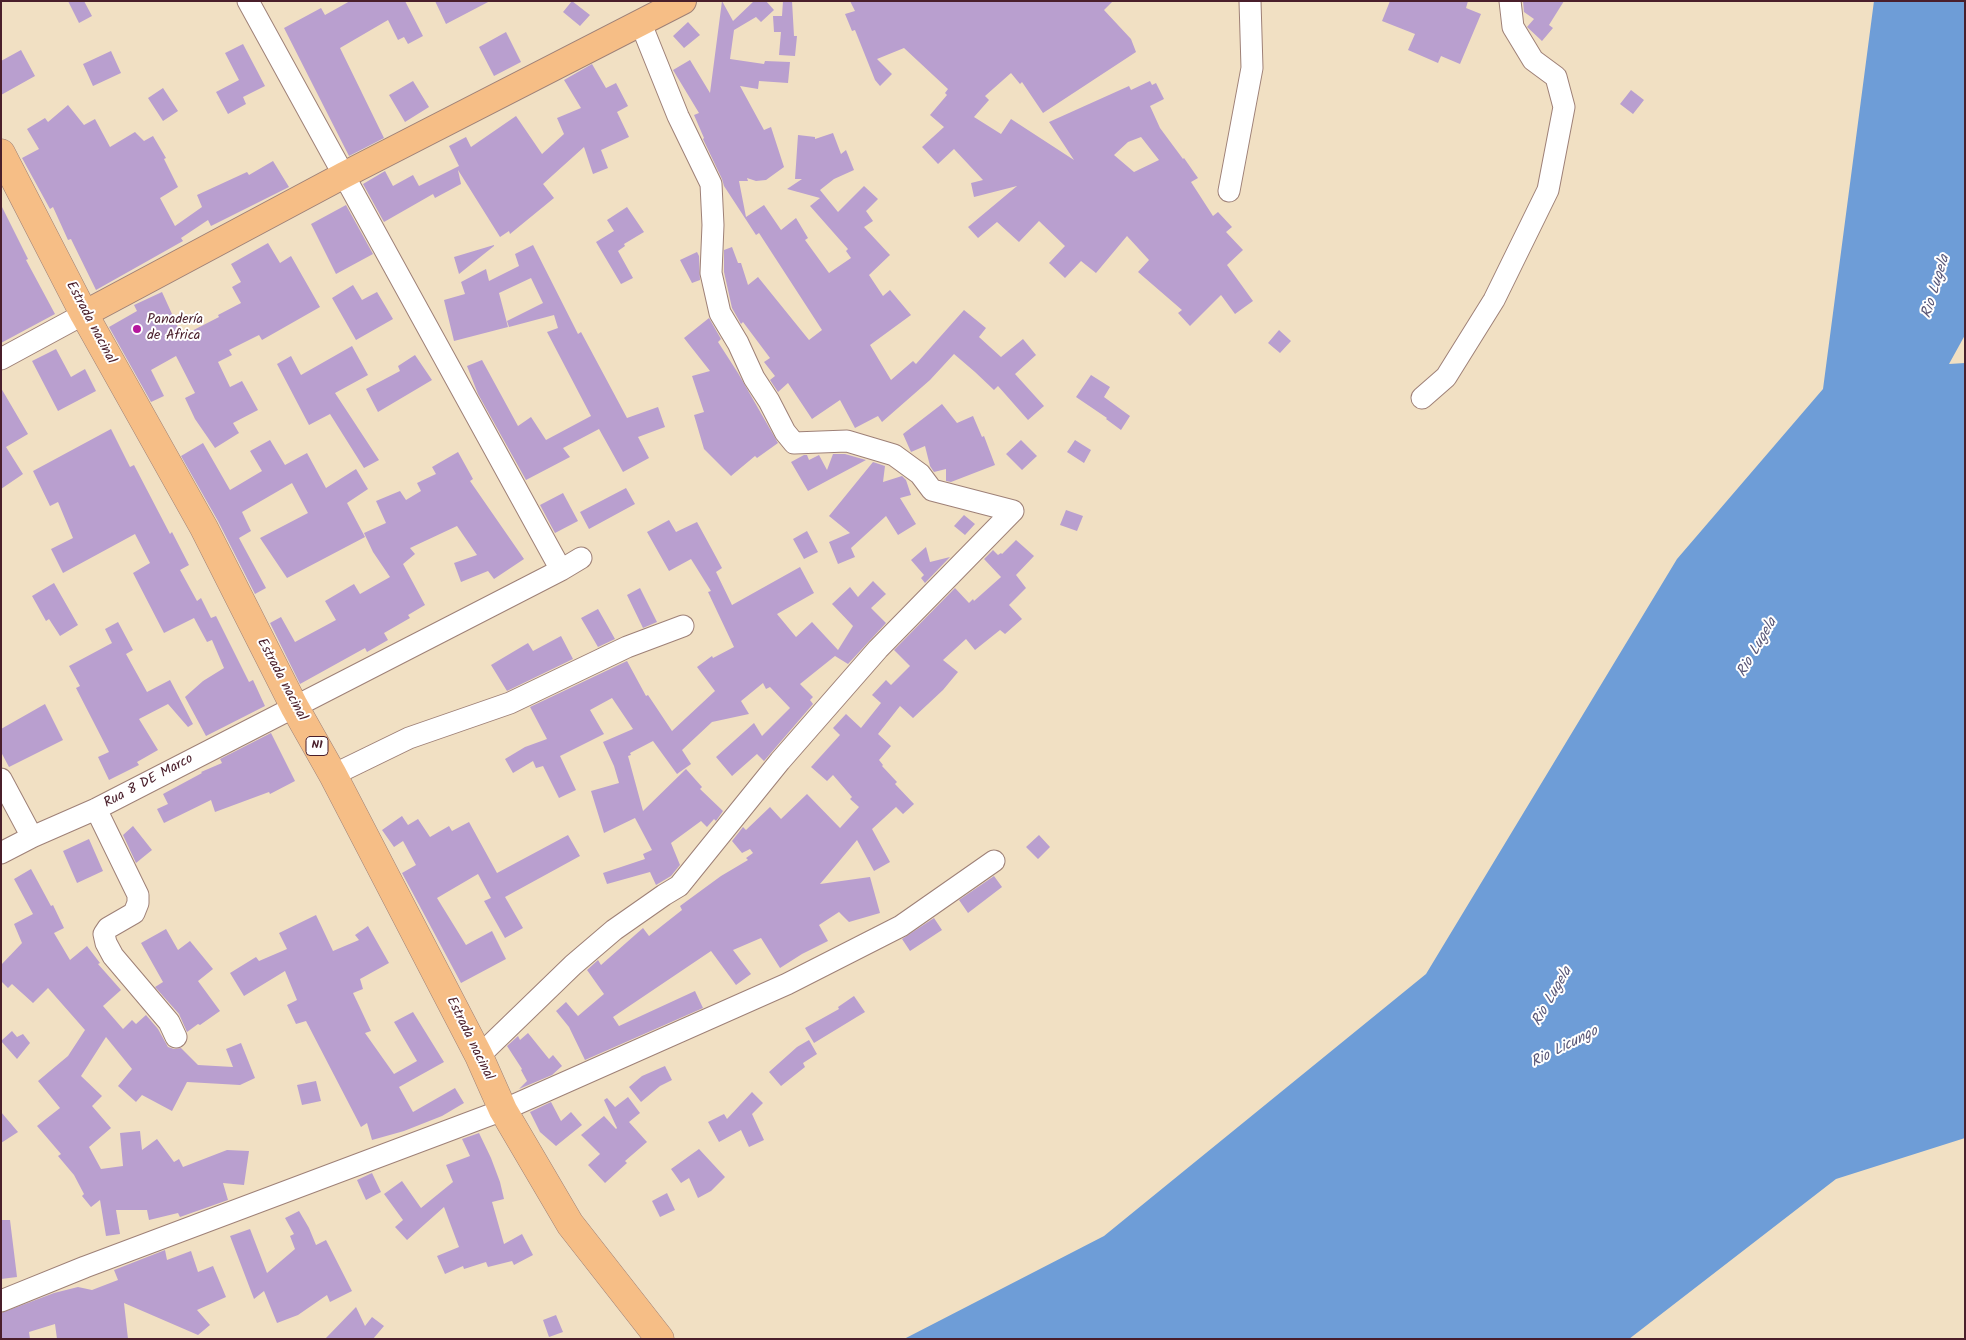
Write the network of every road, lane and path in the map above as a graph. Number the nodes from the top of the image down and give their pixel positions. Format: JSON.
{"nodes":[{"id":1,"x":248,"y":1,"type":"edge"},
{"id":2,"x":683,"y":1,"type":"edge"},
{"id":3,"x":1250,"y":1,"type":"edge"},
{"id":4,"x":1510,"y":1,"type":"edge"},
{"id":5,"x":641,"y":24,"type":"junction"},
{"id":6,"x":1,"y":153,"type":"edge"},
{"id":7,"x":344,"y":175,"type":"junction"},
{"id":8,"x":1228,"y":191,"type":"dead end"},
{"id":9,"x":84,"y":314,"type":"junction"},
{"id":10,"x":1,"y":359,"type":"edge"},
{"id":11,"x":1422,"y":398,"type":"dead end"},
{"id":12,"x":581,"y":558,"type":"dead end"},
{"id":13,"x":561,"y":570,"type":"junction"},
{"id":14,"x":683,"y":626,"type":"dead end"},
{"id":15,"x":294,"y":706,"type":"junction"},
{"id":16,"x":333,"y":775,"type":"junction"},
{"id":17,"x":1,"y":779,"type":"edge"},
{"id":18,"x":96,"y":809,"type":"junction"},
{"id":19,"x":32,"y":837,"type":"junction"},
{"id":20,"x":1,"y":853,"type":"edge"},
{"id":21,"x":994,"y":861,"type":"dead end"},
{"id":22,"x":176,"y":1037,"type":"dead end"},
{"id":23,"x":479,"y":1056,"type":"junction"},
{"id":24,"x":503,"y":1110,"type":"junction"},
{"id":25,"x":1,"y":1301,"type":"edge"},
{"id":26,"x":655,"y":1333,"type":"edge"}],
"edges":[{"from":1,"to":7,"type":"street"},
{"from":2,"to":5,"type":"main road"},
{"from":3,"to":8,"type":"street"},
{"from":4,"to":11,"type":"street"},
{"from":5,"to":7,"type":"main road"},
{"from":5,"to":23,"type":"street"},
{"from":6,"to":9,"type":"highway","name":"Estrada nacinal","number":"N1"},
{"from":7,"to":9,"type":"main road"},
{"from":7,"to":13,"type":"street"},
{"from":9,"to":10,"type":"street"},
{"from":9,"to":15,"type":"highway","name":"Estrada nacinal","number":"N1"},
{"from":12,"to":13,"type":"street","name":"Rua 8 DE Marco"},
{"from":13,"to":15,"type":"street","name":"Rua 8 DE Marco"},
{"from":14,"to":16,"type":"street"},
{"from":15,"to":16,"type":"highway","name":"Estrada nacinal","number":"N1"},
{"from":15,"to":18,"type":"street","name":"Rua 8 DE Marco"},
{"from":16,"to":23,"type":"highway","name":"Estrada nacinal","number":"N1"},
{"from":17,"to":19,"type":"street"},
{"from":18,"to":19,"type":"street","name":"Rua 8 DE Marco"},
{"from":18,"to":22,"type":"street"},
{"from":19,"to":20,"type":"street","name":"Rua 8 DE Marco"},
{"from":21,"to":24,"type":"street"},
{"from":23,"to":24,"type":"highway","name":"Estrada nacinal","number":"N1"},
{"from":24,"to":25,"type":"street"},
{"from":24,"to":26,"type":"highway","name":"Estrada nacinal","number":"N1"}]}
